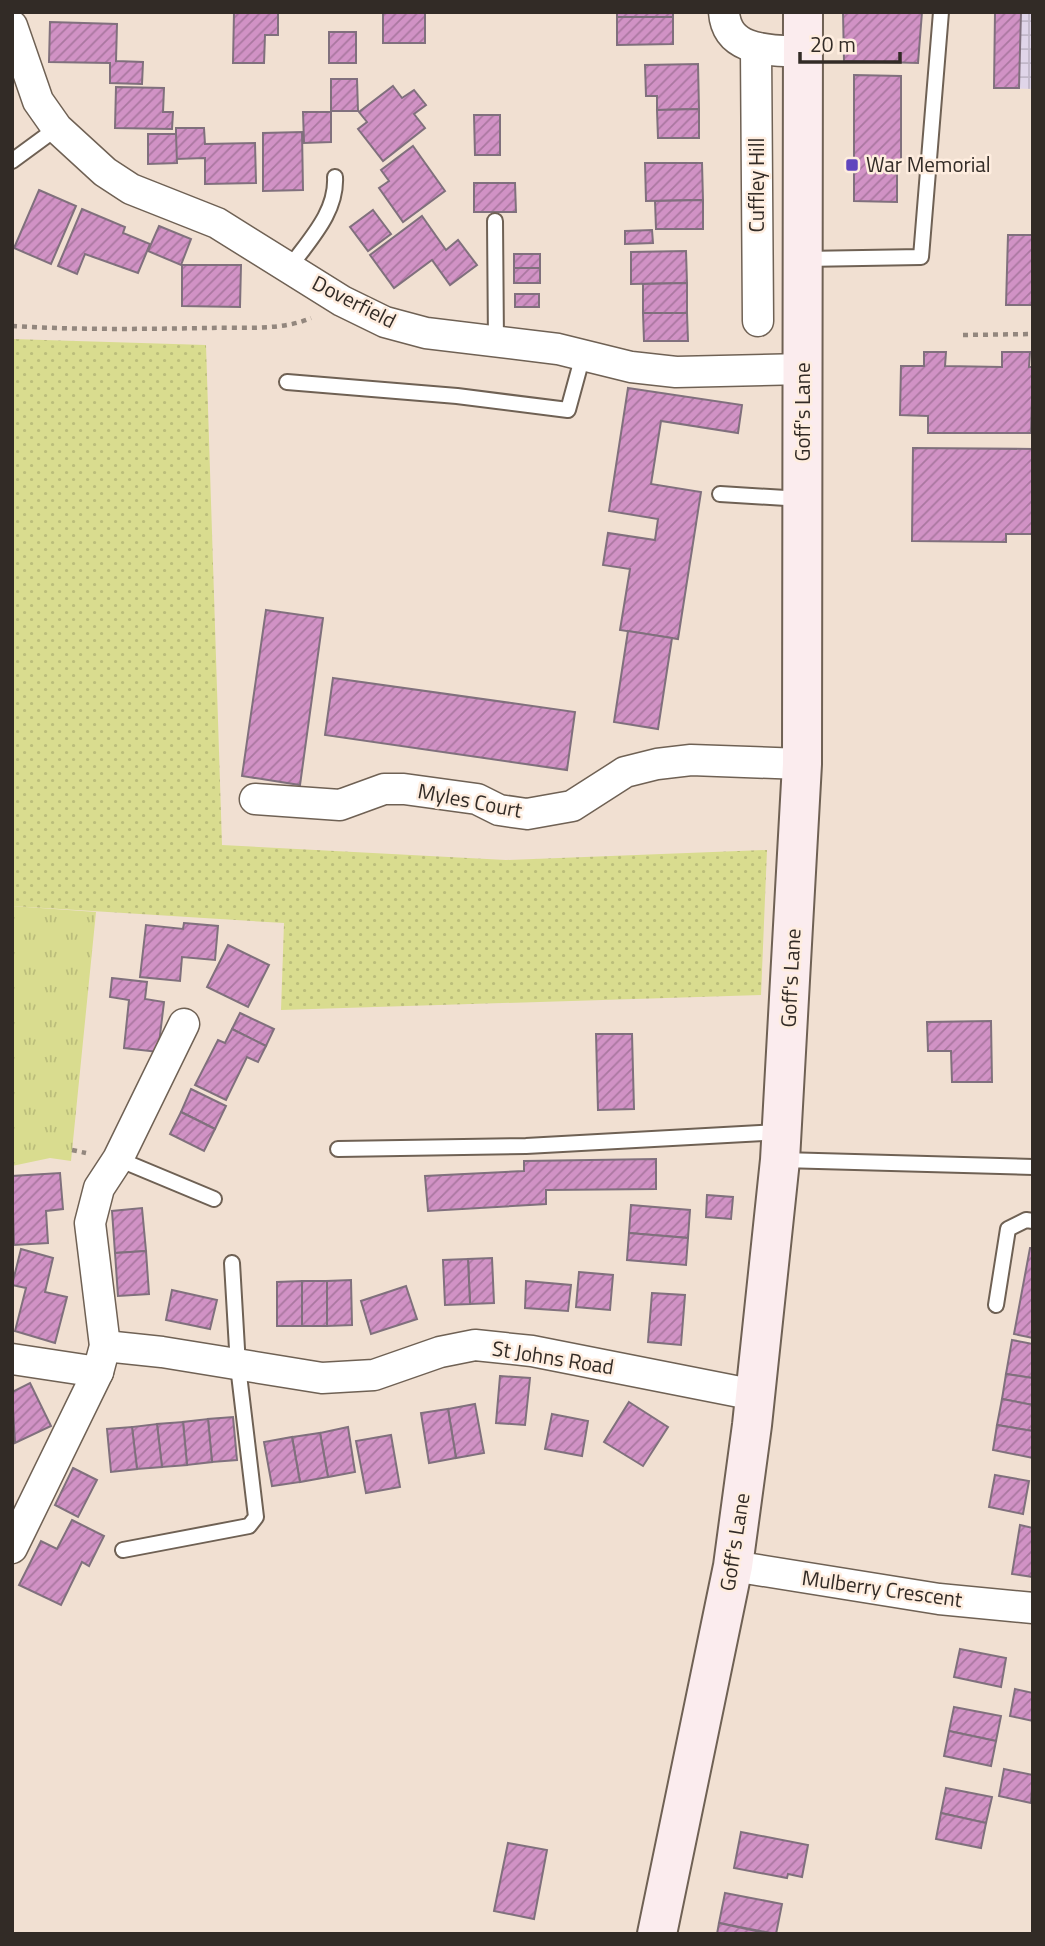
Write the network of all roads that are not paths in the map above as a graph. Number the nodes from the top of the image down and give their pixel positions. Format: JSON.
{"nodes":[{"id":1,"x":724,"y":12,"type":"edge"},
{"id":2,"x":803,"y":12,"type":"edge"},
{"id":3,"x":941,"y":12,"type":"edge"},
{"id":4,"x":12,"y":26,"type":"edge"},
{"id":5,"x":756,"y":49,"type":"junction"},
{"id":6,"x":803,"y":52,"type":"junction"},
{"id":7,"x":57,"y":128,"type":"junction"},
{"id":8,"x":12,"y":162,"type":"edge"},
{"id":9,"x":335,"y":177,"type":"dead end"},
{"id":10,"x":495,"y":221,"type":"dead end"},
{"id":11,"x":804,"y":259,"type":"junction"},
{"id":12,"x":290,"y":267,"type":"junction"},
{"id":13,"x":758,"y":321,"type":"dead end"},
{"id":14,"x":496,"y":342,"type":"junction"},
{"id":15,"x":583,"y":355,"type":"junction"},
{"id":16,"x":803,"y":369,"type":"junction"},
{"id":17,"x":288,"y":382,"type":"dead end"},
{"id":18,"x":720,"y":494,"type":"dead end"},
{"id":19,"x":803,"y":499,"type":"junction"},
{"id":20,"x":802,"y":764,"type":"junction"},
{"id":21,"x":255,"y":799,"type":"dead end"},
{"id":22,"x":184,"y":1024,"type":"dead end"},
{"id":23,"x":781,"y":1146,"type":"junction"},
{"id":24,"x":338,"y":1149,"type":"dead end"},
{"id":25,"x":118,"y":1160,"type":"junction"},
{"id":26,"x":1033,"y":1167,"type":"edge"},
{"id":27,"x":214,"y":1199,"type":"dead end"},
{"id":28,"x":1033,"y":1221,"type":"edge"},
{"id":29,"x":232,"y":1263,"type":"dead end"},
{"id":30,"x":996,"y":1305,"type":"dead end"},
{"id":31,"x":12,"y":1359,"type":"edge"},
{"id":32,"x":101,"y":1359,"type":"junction"},
{"id":33,"x":238,"y":1366,"type":"junction"},
{"id":34,"x":755,"y":1395,"type":"junction"},
{"id":35,"x":12,"y":1548,"type":"edge"},
{"id":36,"x":123,"y":1550,"type":"dead end"},
{"id":37,"x":733,"y":1566,"type":"junction"},
{"id":38,"x":1033,"y":1608,"type":"edge"},
{"id":39,"x":657,"y":1934,"type":"edge"}],
"edges":[{"from":1,"to":5,"type":"street"},
{"from":2,"to":6,"type":"main road","name":"Goff's Lane"},
{"from":3,"to":11,"type":"lane"},
{"from":4,"to":7,"type":"street","name":"Doverfield"},
{"from":5,"to":6,"type":"street"},
{"from":5,"to":13,"type":"street","name":"Cuffley Hill"},
{"from":6,"to":11,"type":"main road","name":"Goff's Lane"},
{"from":7,"to":8,"type":"lane"},
{"from":7,"to":12,"type":"street","name":"Doverfield"},
{"from":9,"to":12,"type":"lane"},
{"from":10,"to":14,"type":"lane"},
{"from":11,"to":16,"type":"main road","name":"Goff's Lane"},
{"from":12,"to":14,"type":"street","name":"Doverfield"},
{"from":14,"to":15,"type":"street","name":"Doverfield"},
{"from":15,"to":16,"type":"street","name":"Doverfield"},
{"from":15,"to":17,"type":"lane"},
{"from":16,"to":19,"type":"main road","name":"Goff's Lane"},
{"from":18,"to":19,"type":"lane"},
{"from":19,"to":20,"type":"main road","name":"Goff's Lane"},
{"from":20,"to":21,"type":"street","name":"Myles Court"},
{"from":20,"to":23,"type":"main road","name":"Goff's Lane"},
{"from":22,"to":25,"type":"street"},
{"from":23,"to":24,"type":"lane"},
{"from":23,"to":26,"type":"lane"},
{"from":23,"to":34,"type":"main road","name":"Goff's Lane"},
{"from":25,"to":27,"type":"lane"},
{"from":25,"to":32,"type":"street"},
{"from":28,"to":30,"type":"lane"},
{"from":29,"to":33,"type":"lane"},
{"from":31,"to":32,"type":"street","name":"St Johns Road"},
{"from":32,"to":33,"type":"street","name":"St Johns Road"},
{"from":32,"to":35,"type":"street"},
{"from":33,"to":34,"type":"street","name":"St Johns Road"},
{"from":33,"to":36,"type":"lane"},
{"from":34,"to":37,"type":"main road","name":"Goff's Lane"},
{"from":37,"to":38,"type":"street","name":"Mulberry Crescent"},
{"from":37,"to":39,"type":"main road","name":"Goff's Lane"}]}
